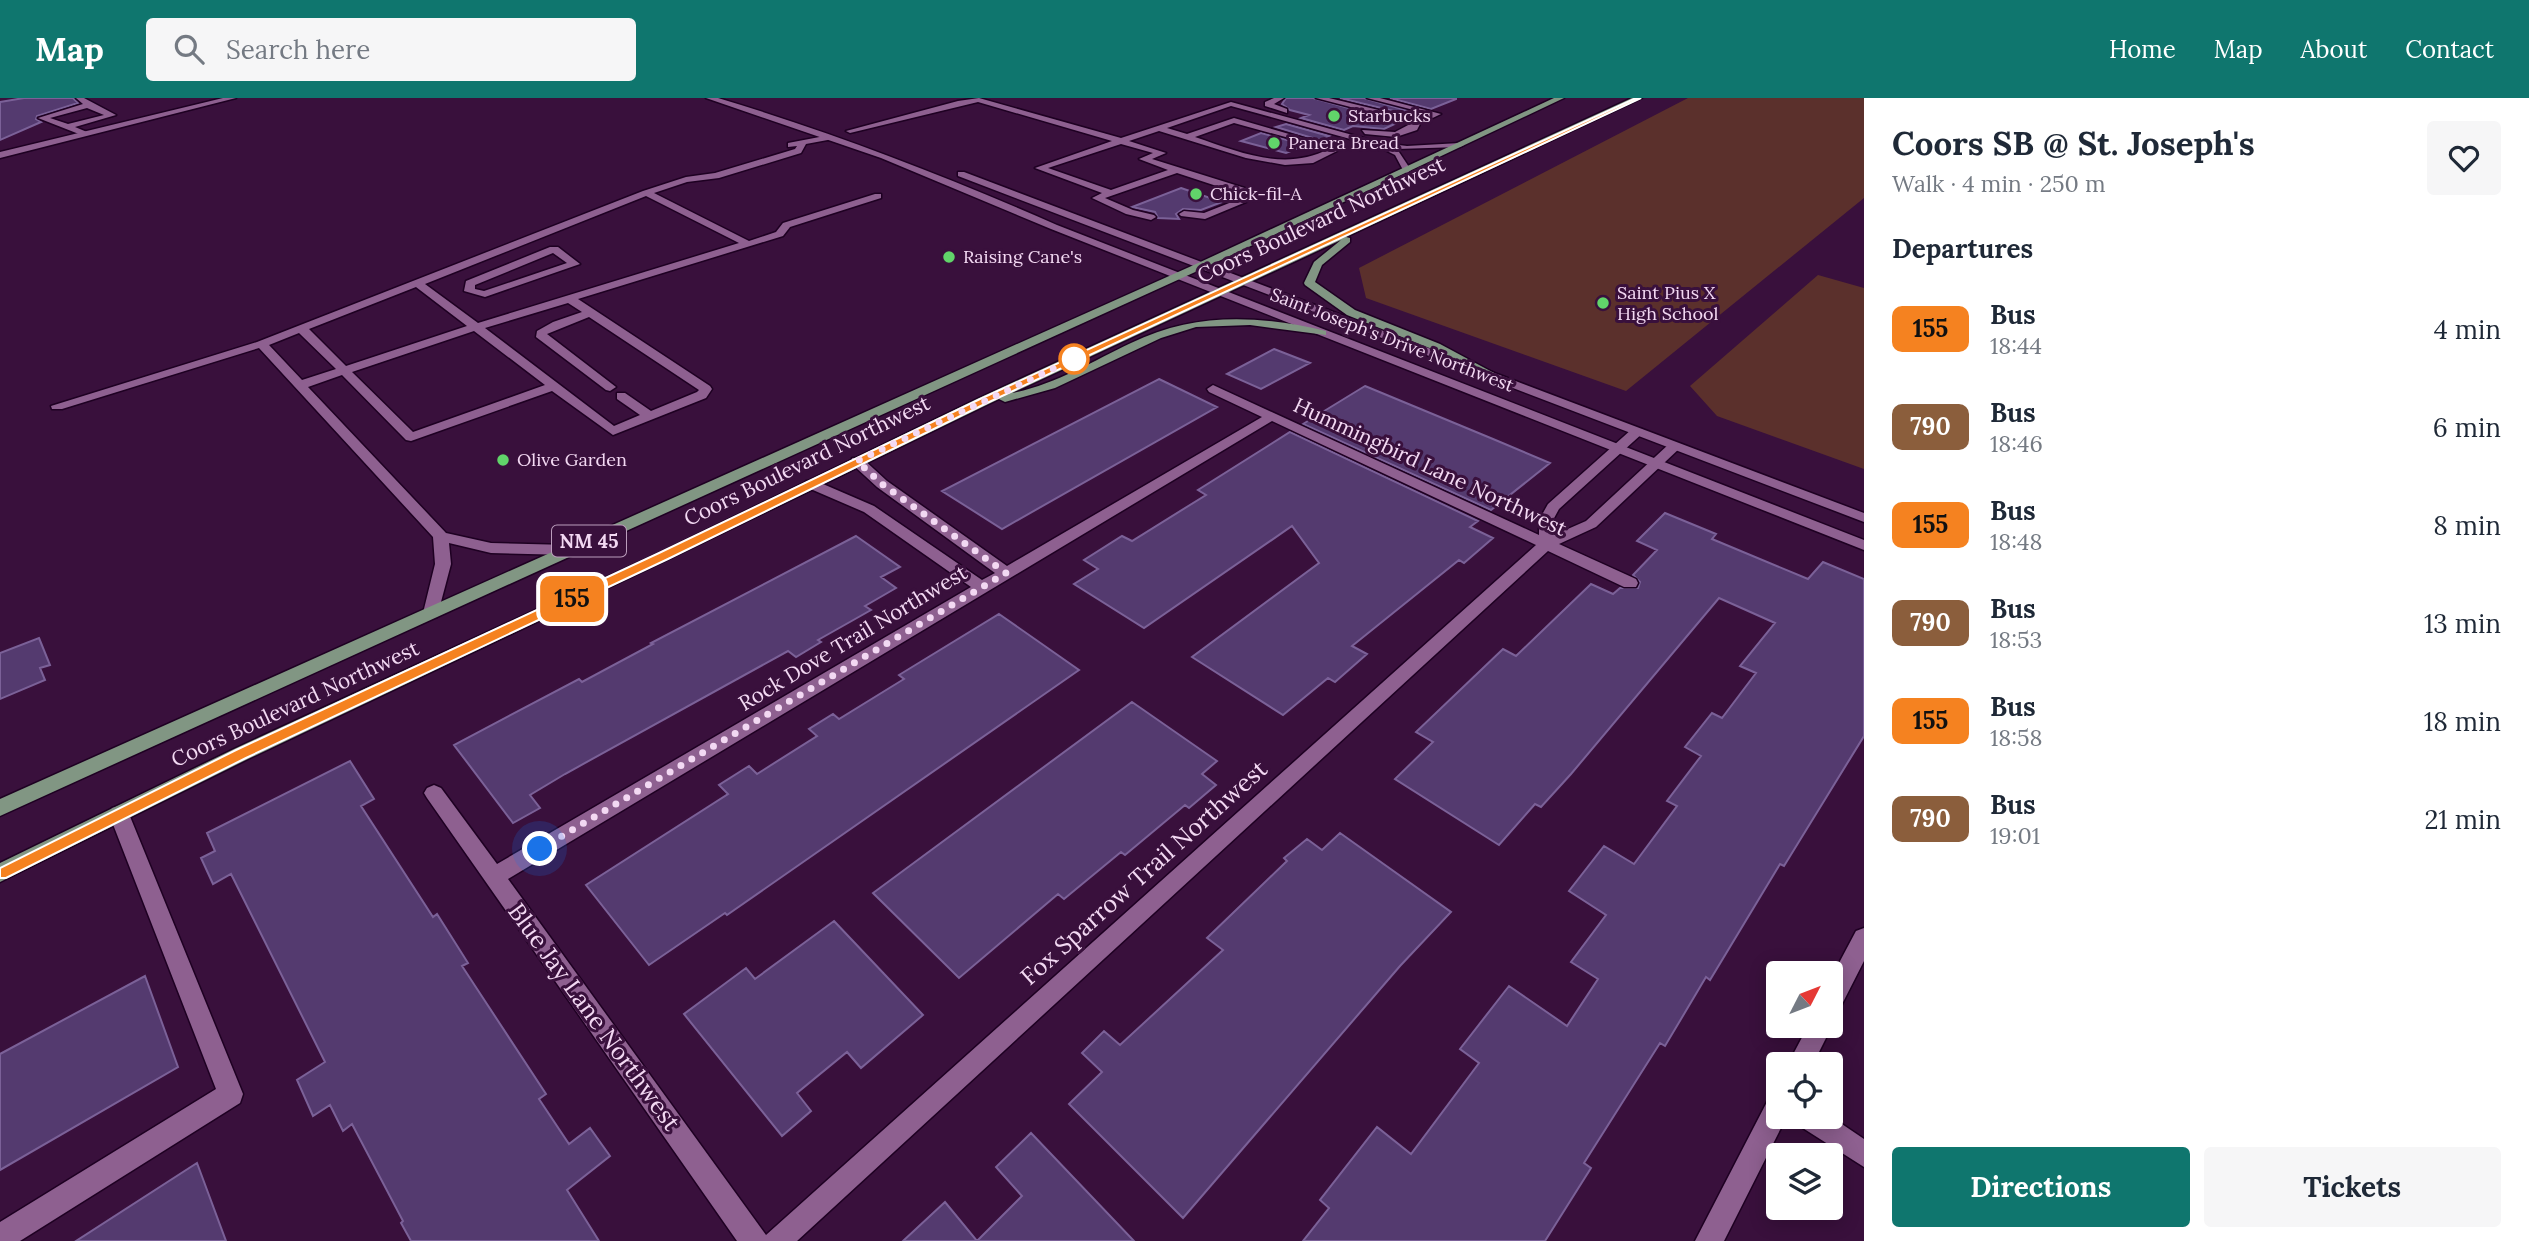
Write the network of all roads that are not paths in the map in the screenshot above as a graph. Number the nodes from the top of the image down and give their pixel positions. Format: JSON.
{"nodes":[{"id":1,"x":80,"y":98,"type":"edge"},
{"id":2,"x":232,"y":98,"type":"edge"},
{"id":3,"x":710,"y":98,"type":"edge"},
{"id":4,"x":747,"y":98,"type":"edge"},
{"id":5,"x":1248,"y":98,"type":"edge"},
{"id":6,"x":1280,"y":98,"type":"edge"},
{"id":7,"x":1320,"y":98,"type":"edge"},
{"id":8,"x":1371,"y":98,"type":"edge"},
{"id":9,"x":1468,"y":98,"type":"edge"},
{"id":10,"x":1488,"y":98,"type":"edge"},
{"id":11,"x":1560,"y":98,"type":"edge"},
{"id":12,"x":1638,"y":98,"type":"edge"},
{"id":13,"x":1623,"y":101,"type":"edge"},
{"id":14,"x":767,"y":104,"type":"dead end"},
{"id":15,"x":1231,"y":104,"type":"junction"},
{"id":16,"x":88,"y":105,"type":"junction"},
{"id":17,"x":1417,"y":122,"type":"junction"},
{"id":18,"x":68,"y":126,"type":"junction"},
{"id":19,"x":838,"y":127,"type":"dead end"},
{"id":20,"x":1159,"y":128,"type":"junction"},
{"id":21,"x":850,"y":131,"type":"junction"},
{"id":22,"x":1199,"y":133,"type":"junction"},
{"id":23,"x":84,"y":134,"type":"junction"},
{"id":24,"x":863,"y":136,"type":"dead end"},
{"id":25,"x":1188,"y":136,"type":"junction"},
{"id":26,"x":830,"y":137,"type":"junction"},
{"id":27,"x":1121,"y":141,"type":"junction"},
{"id":28,"x":803,"y":144,"type":"junction"},
{"id":29,"x":1320,"y":144,"type":"junction"},
{"id":30,"x":1382,"y":145,"type":"junction"},
{"id":31,"x":1460,"y":145,"type":"junction"},
{"id":32,"x":1307,"y":150,"type":"dead end"},
{"id":33,"x":1297,"y":154,"type":"dead end"},
{"id":34,"x":0,"y":155,"type":"edge"},
{"id":35,"x":737,"y":158,"type":"dead end"},
{"id":36,"x":713,"y":165,"type":"dead end"},
{"id":37,"x":1176,"y":170,"type":"junction"},
{"id":38,"x":1407,"y":170,"type":"junction"},
{"id":39,"x":954,"y":172,"type":"dead end"},
{"id":40,"x":686,"y":180,"type":"junction"},
{"id":41,"x":646,"y":193,"type":"junction"},
{"id":42,"x":878,"y":196,"type":"dead end"},
{"id":43,"x":1104,"y":197,"type":"junction"},
{"id":44,"x":1151,"y":215,"type":"dead end"},
{"id":45,"x":1185,"y":216,"type":"dead end"},
{"id":46,"x":1366,"y":224,"type":"junction"},
{"id":47,"x":748,"y":244,"type":"junction"},
{"id":48,"x":1200,"y":266,"type":"junction"},
{"id":49,"x":1178,"y":276,"type":"junction"},
{"id":50,"x":1241,"y":282,"type":"junction"},
{"id":51,"x":417,"y":283,"type":"junction"},
{"id":52,"x":1219,"y":292,"type":"junction"},
{"id":53,"x":455,"y":296,"type":"junction"},
{"id":54,"x":568,"y":298,"type":"junction"},
{"id":55,"x":591,"y":313,"type":"junction"},
{"id":56,"x":476,"y":327,"type":"junction"},
{"id":57,"x":302,"y":328,"type":"junction"},
{"id":58,"x":1322,"y":333,"type":"junction"},
{"id":59,"x":261,"y":344,"type":"junction"},
{"id":60,"x":344,"y":371,"type":"junction"},
{"id":61,"x":1490,"y":376,"type":"junction"},
{"id":62,"x":300,"y":385,"type":"junction"},
{"id":63,"x":554,"y":386,"type":"junction"},
{"id":64,"x":1213,"y":389,"type":"dead end"},
{"id":65,"x":984,"y":401,"type":"junction"},
{"id":66,"x":57,"y":406,"type":"dead end"},
{"id":67,"x":650,"y":416,"type":"junction"},
{"id":68,"x":1272,"y":416,"type":"junction"},
{"id":69,"x":1637,"y":432,"type":"junction"},
{"id":70,"x":1674,"y":447,"type":"junction"},
{"id":71,"x":1619,"y":449,"type":"junction"},
{"id":72,"x":857,"y":461,"type":"junction"},
{"id":73,"x":1654,"y":463,"type":"junction"},
{"id":74,"x":811,"y":484,"type":"junction"},
{"id":75,"x":1864,"y":518,"type":"edge"},
{"id":76,"x":441,"y":536,"type":"junction"},
{"id":77,"x":1547,"y":544,"type":"junction"},
{"id":78,"x":1864,"y":545,"type":"edge"},
{"id":79,"x":569,"y":550,"type":"junction"},
{"id":80,"x":1006,"y":573,"type":"junction"},
{"id":81,"x":1630,"y":583,"type":"dead end"},
{"id":82,"x":983,"y":588,"type":"junction"},
{"id":83,"x":431,"y":613,"type":"junction"},
{"id":84,"x":434,"y":793,"type":"dead end"},
{"id":85,"x":0,"y":808,"type":"edge"},
{"id":86,"x":119,"y":814,"type":"junction"},
{"id":87,"x":0,"y":873,"type":"edge"},
{"id":88,"x":493,"y":877,"type":"junction"},
{"id":89,"x":1864,"y":938,"type":"edge"},
{"id":90,"x":1843,"y":979,"type":"edge"},
{"id":91,"x":1767,"y":1129,"type":"edge"},
{"id":92,"x":1826,"y":1129,"type":"edge"},
{"id":93,"x":1864,"y":1154,"type":"edge"},
{"id":94,"x":0,"y":1238,"type":"edge"},
{"id":95,"x":754,"y":1241,"type":"edge"},
{"id":96,"x":777,"y":1241,"type":"edge"},
{"id":97,"x":1709,"y":1241,"type":"edge"}],
"edges":[{"from":1,"to":16,"type":"street"},
{"from":2,"to":23,"type":"street"},
{"from":3,"to":26,"type":"street","name":"Saint Joseph's Drive Northwest"},
{"from":4,"to":14,"type":"street"},
{"from":5,"to":15,"type":"street"},
{"from":6,"to":17,"type":"street"},
{"from":7,"to":17,"type":"street"},
{"from":8,"to":17,"type":"street"},
{"from":9,"to":10,"type":"street"},
{"from":11,"to":31,"type":"main road","name":"Coors Boulevard Northwest","number":"NM 45"},
{"from":12,"to":13,"type":"main road","name":"Coors Boulevard Northwest","number":"NM 45"},
{"from":13,"to":46,"type":"main road","name":"Coors Boulevard Northwest","number":"NM 45"},
{"from":15,"to":20,"type":"street"},
{"from":15,"to":30,"type":"street"},
{"from":16,"to":18,"type":"street"},
{"from":16,"to":18,"type":"street"},
{"from":18,"to":23,"type":"street"},
{"from":19,"to":21,"type":"street"},
{"from":20,"to":25,"type":"street"},
{"from":20,"to":27,"type":"street"},
{"from":21,"to":24,"type":"street"},
{"from":21,"to":26,"type":"street"},
{"from":21,"to":27,"type":"street"},
{"from":22,"to":25,"type":"street"},
{"from":22,"to":29,"type":"street"},
{"from":22,"to":33,"type":"street"},
{"from":23,"to":34,"type":"street"},
{"from":25,"to":29,"type":"street"},
{"from":26,"to":28,"type":"street"},
{"from":26,"to":49,"type":"street","name":"Saint Joseph's Drive Northwest"},
{"from":27,"to":37,"type":"street"},
{"from":27,"to":43,"type":"street"},
{"from":28,"to":35,"type":"street"},
{"from":28,"to":40,"type":"street"},
{"from":29,"to":32,"type":"street"},
{"from":30,"to":31,"type":"street"},
{"from":30,"to":38,"type":"street"},
{"from":31,"to":38,"type":"main road","name":"Coors Boulevard Northwest","number":"NM 45"},
{"from":36,"to":40,"type":"street"},
{"from":37,"to":43,"type":"street"},
{"from":37,"to":45,"type":"street"},
{"from":38,"to":48,"type":"main road","name":"Coors Boulevard Northwest","number":"NM 45"},
{"from":39,"to":48,"type":"street","name":"Saint Joseph's Drive Northwest"},
{"from":40,"to":41,"type":"street"},
{"from":41,"to":47,"type":"street"},
{"from":41,"to":51,"type":"street"},
{"from":42,"to":47,"type":"street"},
{"from":43,"to":44,"type":"street"},
{"from":46,"to":50,"type":"main road","name":"Coors Boulevard Northwest","number":"NM 45"},
{"from":46,"to":61,"type":"main road"},
{"from":47,"to":54,"type":"street"},
{"from":48,"to":49,"type":"main road","name":"Coors Boulevard Northwest","number":"NM 45"},
{"from":48,"to":50,"type":"street","name":"Saint Joseph's Drive Northwest"},
{"from":49,"to":52,"type":"street","name":"Saint Joseph's Drive Northwest"},
{"from":49,"to":79,"type":"main road","name":"Coors Boulevard Northwest","number":"NM 45"},
{"from":50,"to":52,"type":"main road","name":"Coors Boulevard Northwest","number":"NM 45"},
{"from":50,"to":61,"type":"street","name":"Saint Joseph's Drive Northwest"},
{"from":51,"to":53,"type":"street"},
{"from":51,"to":57,"type":"street"},
{"from":52,"to":58,"type":"street","name":"Saint Joseph's Drive Northwest"},
{"from":52,"to":65,"type":"main road","name":"Coors Boulevard Northwest","number":"NM 45"},
{"from":53,"to":53,"type":"street"},
{"from":53,"to":56,"type":"street"},
{"from":54,"to":55,"type":"street"},
{"from":54,"to":56,"type":"street"},
{"from":55,"to":67,"type":"street"},
{"from":55,"to":67,"type":"street"},
{"from":56,"to":60,"type":"street"},
{"from":56,"to":63,"type":"street"},
{"from":57,"to":59,"type":"street"},
{"from":57,"to":60,"type":"street"},
{"from":58,"to":65,"type":"main road"},
{"from":58,"to":71,"type":"street","name":"Saint Joseph's Drive Northwest"},
{"from":59,"to":62,"type":"street"},
{"from":59,"to":66,"type":"street"},
{"from":60,"to":62,"type":"street"},
{"from":60,"to":63,"type":"street"},
{"from":61,"to":69,"type":"street","name":"Saint Joseph's Drive Northwest"},
{"from":62,"to":76,"type":"street"},
{"from":63,"to":67,"type":"street"},
{"from":64,"to":68,"type":"street","name":"Hummingbird Lane Northwest"},
{"from":65,"to":72,"type":"main road","name":"Coors Boulevard Northwest","number":"NM 45"},
{"from":68,"to":77,"type":"street","name":"Hummingbird Lane Northwest"},
{"from":68,"to":80,"type":"street","name":"Rock Dove Trail Northwest"},
{"from":69,"to":70,"type":"street","name":"Saint Joseph's Drive Northwest"},
{"from":69,"to":71,"type":"street"},
{"from":70,"to":73,"type":"street","name":"Fox Sparrow Trail Northwest"},
{"from":70,"to":75,"type":"street","name":"Saint Joseph's Drive Northwest"},
{"from":71,"to":73,"type":"street","name":"Saint Joseph's Drive Northwest"},
{"from":71,"to":77,"type":"street"},
{"from":72,"to":74,"type":"main road","name":"Coors Boulevard Northwest","number":"NM 45"},
{"from":72,"to":80,"type":"street"},
{"from":73,"to":77,"type":"street","name":"Fox Sparrow Trail Northwest"},
{"from":73,"to":78,"type":"street","name":"Saint Joseph's Drive Northwest"},
{"from":74,"to":82,"type":"street"},
{"from":74,"to":86,"type":"main road","name":"Coors Boulevard Northwest","number":"NM 45"},
{"from":76,"to":79,"type":"street"},
{"from":76,"to":83,"type":"street"},
{"from":77,"to":81,"type":"street","name":"Hummingbird Lane Northwest"},
{"from":77,"to":96,"type":"street","name":"Fox Sparrow Trail Northwest"},
{"from":79,"to":83,"type":"main road","name":"Coors Boulevard Northwest","number":"NM 45"},
{"from":80,"to":82,"type":"street","name":"Rock Dove Trail Northwest"},
{"from":82,"to":88,"type":"street","name":"Rock Dove Trail Northwest"},
{"from":83,"to":85,"type":"main road","name":"Coors Boulevard Northwest","number":"NM 45"},
{"from":84,"to":88,"type":"street","name":"Blue Jay Lane Northwest"},
{"from":86,"to":87,"type":"main road","name":"Coors Boulevard Northwest","number":"NM 45"},
{"from":86,"to":94,"type":"street"},
{"from":88,"to":95,"type":"street","name":"Blue Jay Lane Northwest"},
{"from":89,"to":90,"type":"street"},
{"from":91,"to":97,"type":"street"},
{"from":92,"to":93,"type":"street"}]}
